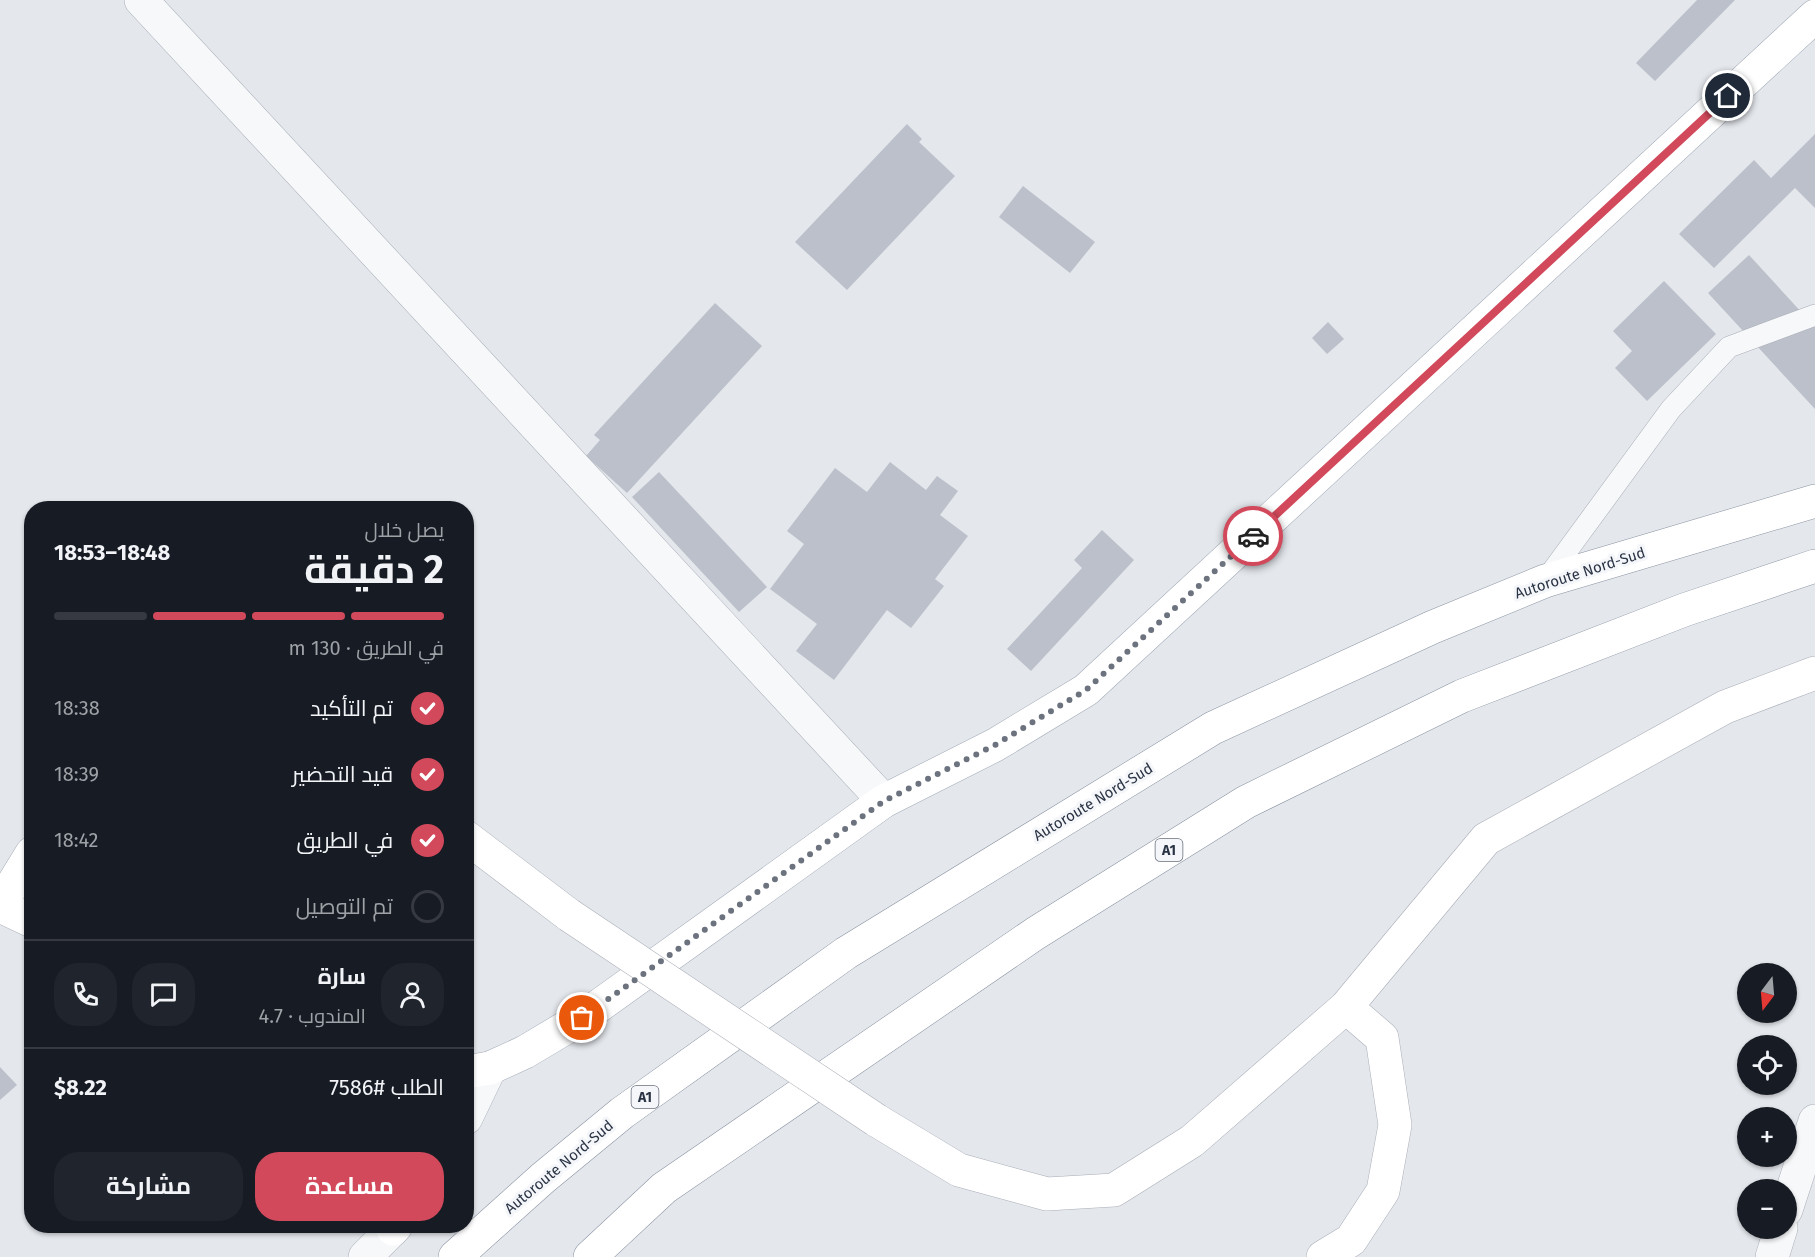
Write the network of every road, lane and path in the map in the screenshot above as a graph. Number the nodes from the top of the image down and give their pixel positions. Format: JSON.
{"nodes":[{"id":1,"x":141,"y":0,"type":"edge"},
{"id":2,"x":1815,"y":16,"type":"edge"},
{"id":3,"x":1815,"y":315,"type":"edge"},
{"id":4,"x":1815,"y":501,"type":"edge"},
{"id":5,"x":1815,"y":566,"type":"edge"},
{"id":6,"x":1545,"y":581,"type":"junction"},
{"id":7,"x":1815,"y":673,"type":"edge"},
{"id":8,"x":884,"y":801,"type":"junction"},
{"id":9,"x":474,"y":843,"type":"edge"},
{"id":10,"x":24,"y":866,"type":"edge"},
{"id":11,"x":0,"y":905,"type":"edge"},
{"id":12,"x":24,"y":917,"type":"edge"},
{"id":13,"x":1346,"y":1007,"type":"junction"},
{"id":14,"x":478,"y":1070,"type":"edge"},
{"id":15,"x":474,"y":1086,"type":"edge"},
{"id":16,"x":1815,"y":1121,"type":"edge"},
{"id":17,"x":1796,"y":1179,"type":"edge"},
{"id":18,"x":388,"y":1233,"type":"edge"},
{"id":19,"x":1778,"y":1239,"type":"edge"},
{"id":20,"x":365,"y":1257,"type":"edge"},
{"id":21,"x":455,"y":1257,"type":"edge"},
{"id":22,"x":590,"y":1257,"type":"edge"},
{"id":23,"x":1323,"y":1257,"type":"edge"},
{"id":24,"x":1772,"y":1257,"type":"edge"}],
"edges":[{"from":1,"to":8,"type":"street"},
{"from":2,"to":8,"type":"main road"},
{"from":3,"to":6,"type":"lane"},
{"from":4,"to":6,"type":"main road","name":"Autoroute Nord-Sud","number":"A1"},
{"from":5,"to":22,"type":"main road","number":"A1"},
{"from":6,"to":21,"type":"main road","name":"Autoroute Nord-Sud","number":"A1"},
{"from":7,"to":13,"type":"main road"},
{"from":8,"to":14,"type":"main road"},
{"from":9,"to":13,"type":"main road","bridge":true},
{"from":10,"to":11,"type":"main road"},
{"from":11,"to":12,"type":"main road"},
{"from":13,"to":23,"type":"main road"},
{"from":14,"to":15,"type":"street"},
{"from":16,"to":17,"type":"street"},
{"from":18,"to":20,"type":"street"},
{"from":19,"to":24,"type":"street"}]}
